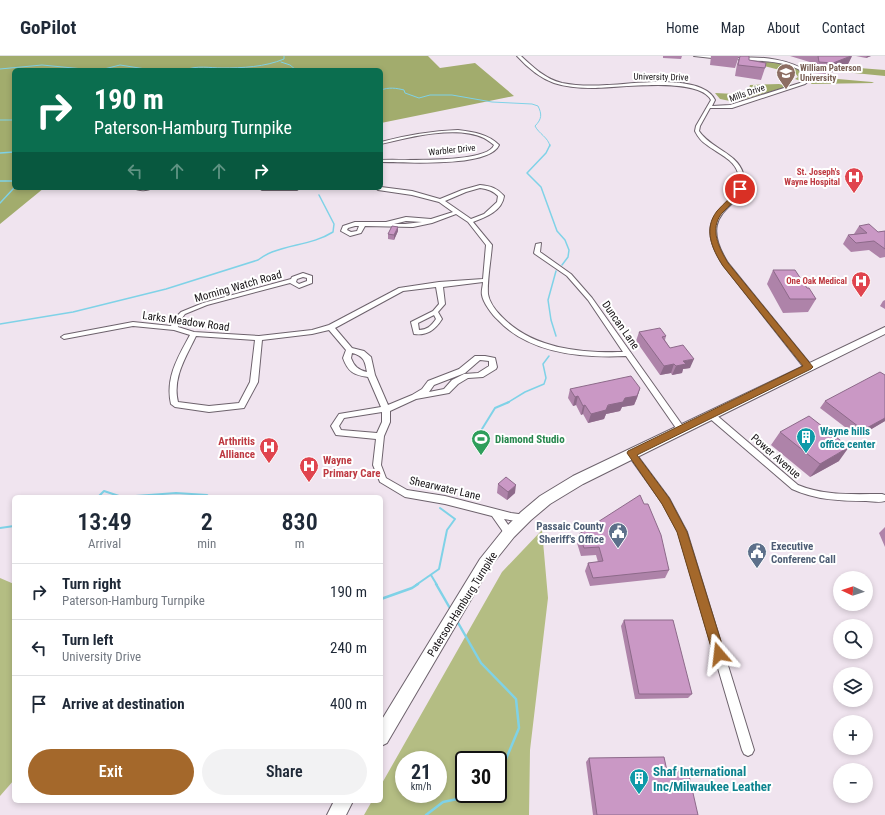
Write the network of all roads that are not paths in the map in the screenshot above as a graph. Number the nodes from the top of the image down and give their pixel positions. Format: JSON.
{"nodes":[{"id":1,"x":519,"y":56,"type":"edge"},
{"id":2,"x":696,"y":56,"type":"edge"},
{"id":3,"x":729,"y":59,"type":"dead end"},
{"id":4,"x":735,"y":59,"type":"dead end"},
{"id":5,"x":710,"y":107,"type":"junction"},
{"id":6,"x":383,"y":143,"type":"edge"},
{"id":7,"x":383,"y":161,"type":"edge"},
{"id":8,"x":383,"y":189,"type":"edge"},
{"id":9,"x":441,"y":201,"type":"junction"},
{"id":10,"x":457,"y":212,"type":"junction"},
{"id":11,"x":470,"y":221,"type":"junction"},
{"id":12,"x":363,"y":224,"type":"dead end"},
{"id":13,"x":539,"y":244,"type":"dead end"},
{"id":14,"x":487,"y":280,"type":"junction"},
{"id":15,"x":292,"y":281,"type":"dead end"},
{"id":16,"x":439,"y":284,"type":"junction"},
{"id":17,"x":435,"y":312,"type":"dead end"},
{"id":18,"x":331,"y":327,"type":"junction"},
{"id":19,"x":174,"y":328,"type":"junction"},
{"id":20,"x":885,"y":330,"type":"edge"},
{"id":21,"x":194,"y":334,"type":"junction"},
{"id":22,"x":64,"y":337,"type":"dead end"},
{"id":23,"x":259,"y":338,"type":"junction"},
{"id":24,"x":350,"y":350,"type":"junction"},
{"id":25,"x":628,"y":354,"type":"junction"},
{"id":26,"x":808,"y":367,"type":"junction"},
{"id":27,"x":371,"y":375,"type":"junction"},
{"id":28,"x":415,"y":398,"type":"junction"},
{"id":29,"x":386,"y":408,"type":"junction"},
{"id":30,"x":711,"y":415,"type":"junction"},
{"id":31,"x":681,"y":429,"type":"junction"},
{"id":32,"x":380,"y":436,"type":"junction"},
{"id":33,"x":631,"y":453,"type":"junction"},
{"id":34,"x":882,"y":498,"type":"dead end"},
{"id":35,"x":495,"y":513,"type":"junction"},
{"id":36,"x":523,"y":518,"type":"junction"},
{"id":37,"x":509,"y":533,"type":"junction"},
{"id":38,"x":383,"y":734,"type":"edge"},
{"id":39,"x":748,"y":750,"type":"dead end"},
{"id":40,"x":343,"y":803,"type":"edge"},
{"id":41,"x":336,"y":815,"type":"edge"}],
"edges":[{"from":1,"to":5,"type":"street","name":"University Drive"},
{"from":2,"to":3,"type":"street"},
{"from":4,"to":5,"type":"street","name":"Mills Drive"},
{"from":5,"to":26,"type":"street"},
{"from":6,"to":7,"type":"street","name":"Warbler Drive"},
{"from":8,"to":9,"type":"street"},
{"from":9,"to":10,"type":"street"},
{"from":9,"to":11,"type":"street"},
{"from":10,"to":11,"type":"street"},
{"from":10,"to":12,"type":"street"},
{"from":11,"to":14,"type":"street"},
{"from":13,"to":25,"type":"street","name":"Duncan Lane"},
{"from":14,"to":16,"type":"street","name":"Larks Meadow Road"},
{"from":14,"to":25,"type":"street"},
{"from":15,"to":19,"type":"street","name":"Morning Watch Road"},
{"from":16,"to":17,"type":"street"},
{"from":16,"to":18,"type":"street","name":"Larks Meadow Road"},
{"from":18,"to":23,"type":"street","name":"Larks Meadow Road"},
{"from":18,"to":24,"type":"street"},
{"from":19,"to":21,"type":"street","name":"Larks Meadow Road"},
{"from":19,"to":22,"type":"street","name":"Larks Meadow Road"},
{"from":20,"to":26,"type":"main road","name":"Paterson-Hamburg Turnpike"},
{"from":21,"to":23,"type":"street","name":"Larks Meadow Road"},
{"from":21,"to":23,"type":"street"},
{"from":24,"to":27,"type":"street"},
{"from":24,"to":27,"type":"street"},
{"from":25,"to":31,"type":"street","name":"Duncan Lane"},
{"from":26,"to":30,"type":"main road","name":"Paterson-Hamburg Turnpike"},
{"from":27,"to":29,"type":"street"},
{"from":28,"to":28,"type":"street"},
{"from":28,"to":29,"type":"street"},
{"from":29,"to":32,"type":"street","name":"Shearwater Lane"},
{"from":29,"to":32,"type":"street"},
{"from":30,"to":31,"type":"main road","name":"Paterson-Hamburg Turnpike"},
{"from":30,"to":34,"type":"street","name":"Power Avenue"},
{"from":31,"to":33,"type":"main road","name":"Paterson-Hamburg Turnpike"},
{"from":32,"to":35,"type":"street","name":"Shearwater Lane"},
{"from":33,"to":36,"type":"main road","name":"Paterson-Hamburg Turnpike"},
{"from":33,"to":39,"type":"street"},
{"from":35,"to":36,"type":"street","name":"Shearwater Lane"},
{"from":35,"to":37,"type":"street"},
{"from":36,"to":37,"type":"main road","name":"Paterson-Hamburg Turnpike"},
{"from":37,"to":38,"type":"main road","name":"Paterson-Hamburg Turnpike"},
{"from":40,"to":41,"type":"main road"}]}
